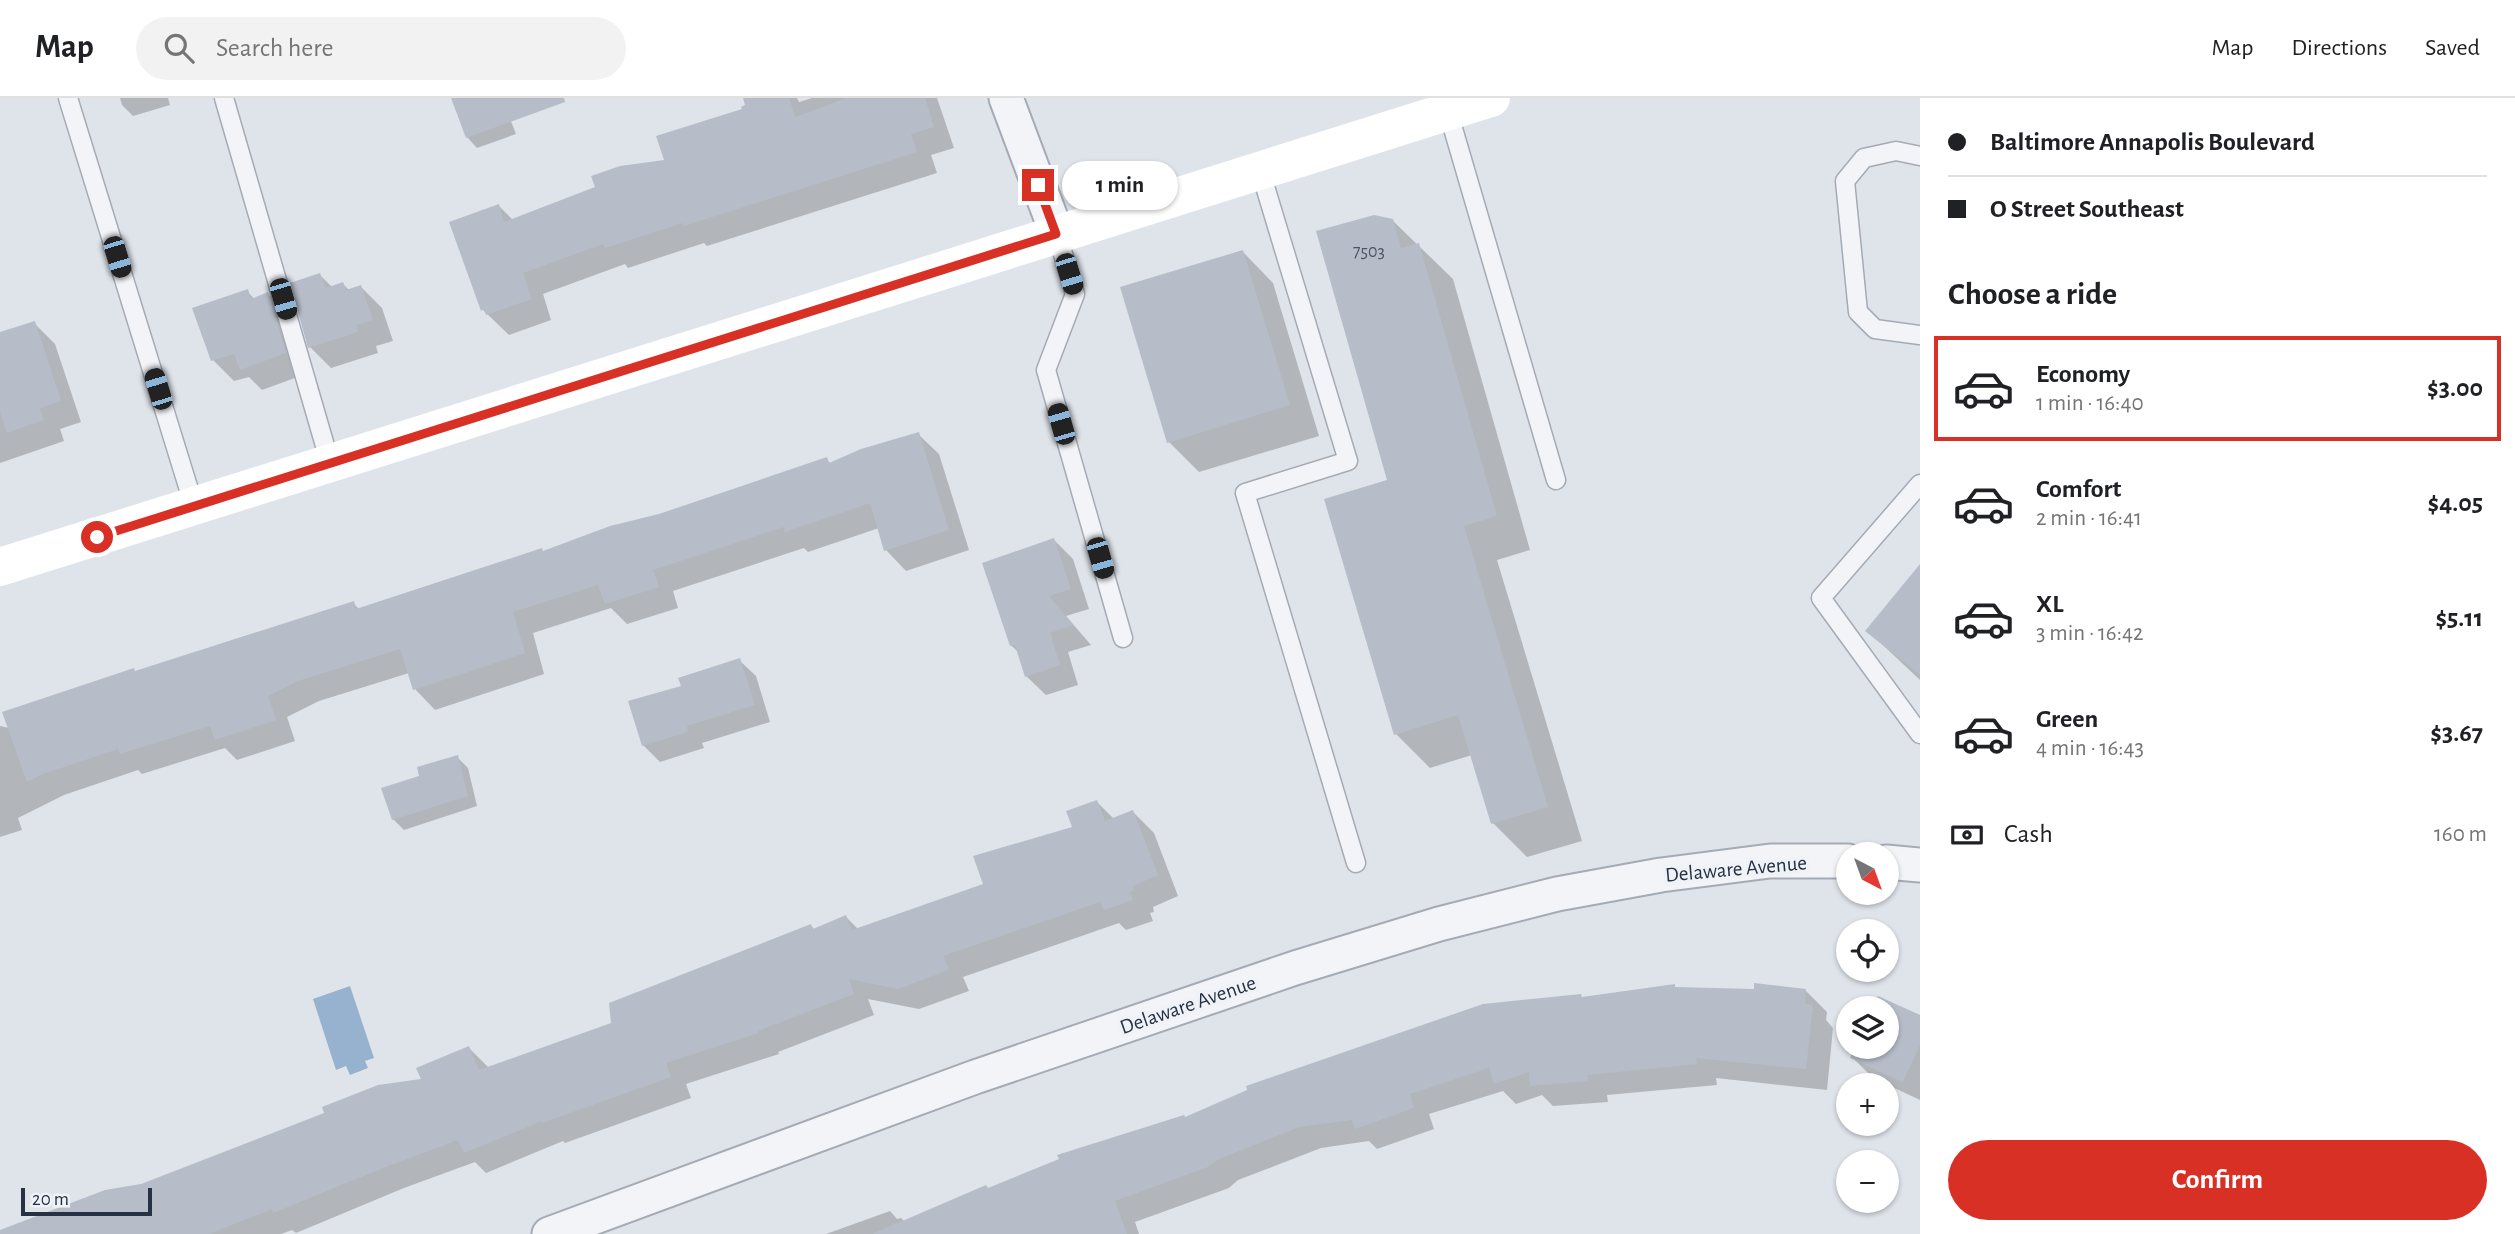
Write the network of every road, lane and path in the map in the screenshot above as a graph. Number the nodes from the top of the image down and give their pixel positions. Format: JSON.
{"nodes":[{"id":1,"x":68,"y":98,"type":"edge"},
{"id":2,"x":224,"y":98,"type":"edge"},
{"id":3,"x":1006,"y":98,"type":"edge"},
{"id":4,"x":1491,"y":98,"type":"edge"},
{"id":5,"x":1446,"y":105,"type":"edge"},
{"id":6,"x":1920,"y":156,"type":"edge"},
{"id":7,"x":1260,"y":170,"type":"junction"},
{"id":8,"x":1056,"y":234,"type":"junction"},
{"id":9,"x":1920,"y":335,"type":"edge"},
{"id":10,"x":330,"y":463,"type":"junction"},
{"id":11,"x":1556,"y":480,"type":"dead end"},
{"id":12,"x":1920,"y":484,"type":"edge"},
{"id":13,"x":194,"y":506,"type":"junction"},
{"id":14,"x":0,"y":567,"type":"edge"},
{"id":15,"x":1123,"y":638,"type":"dead end"},
{"id":16,"x":1920,"y":734,"type":"edge"},
{"id":17,"x":1836,"y":861,"type":"edge"},
{"id":18,"x":1356,"y":863,"type":"dead end"},
{"id":19,"x":1899,"y":863,"type":"edge"},
{"id":20,"x":1920,"y":865,"type":"edge"},
{"id":21,"x":549,"y":1234,"type":"edge"}],
"edges":[{"from":1,"to":13,"type":"lane"},
{"from":2,"to":10,"type":"lane"},
{"from":3,"to":8,"type":"street"},
{"from":4,"to":5,"type":"main road"},
{"from":5,"to":7,"type":"main road"},
{"from":5,"to":11,"type":"lane"},
{"from":6,"to":9,"type":"lane"},
{"from":7,"to":8,"type":"main road"},
{"from":7,"to":18,"type":"lane"},
{"from":8,"to":10,"type":"main road"},
{"from":8,"to":15,"type":"lane"},
{"from":10,"to":13,"type":"main road"},
{"from":12,"to":16,"type":"lane"},
{"from":13,"to":14,"type":"main road"},
{"from":17,"to":21,"type":"street","name":"Delaware Avenue"},
{"from":19,"to":20,"type":"street"}]}
